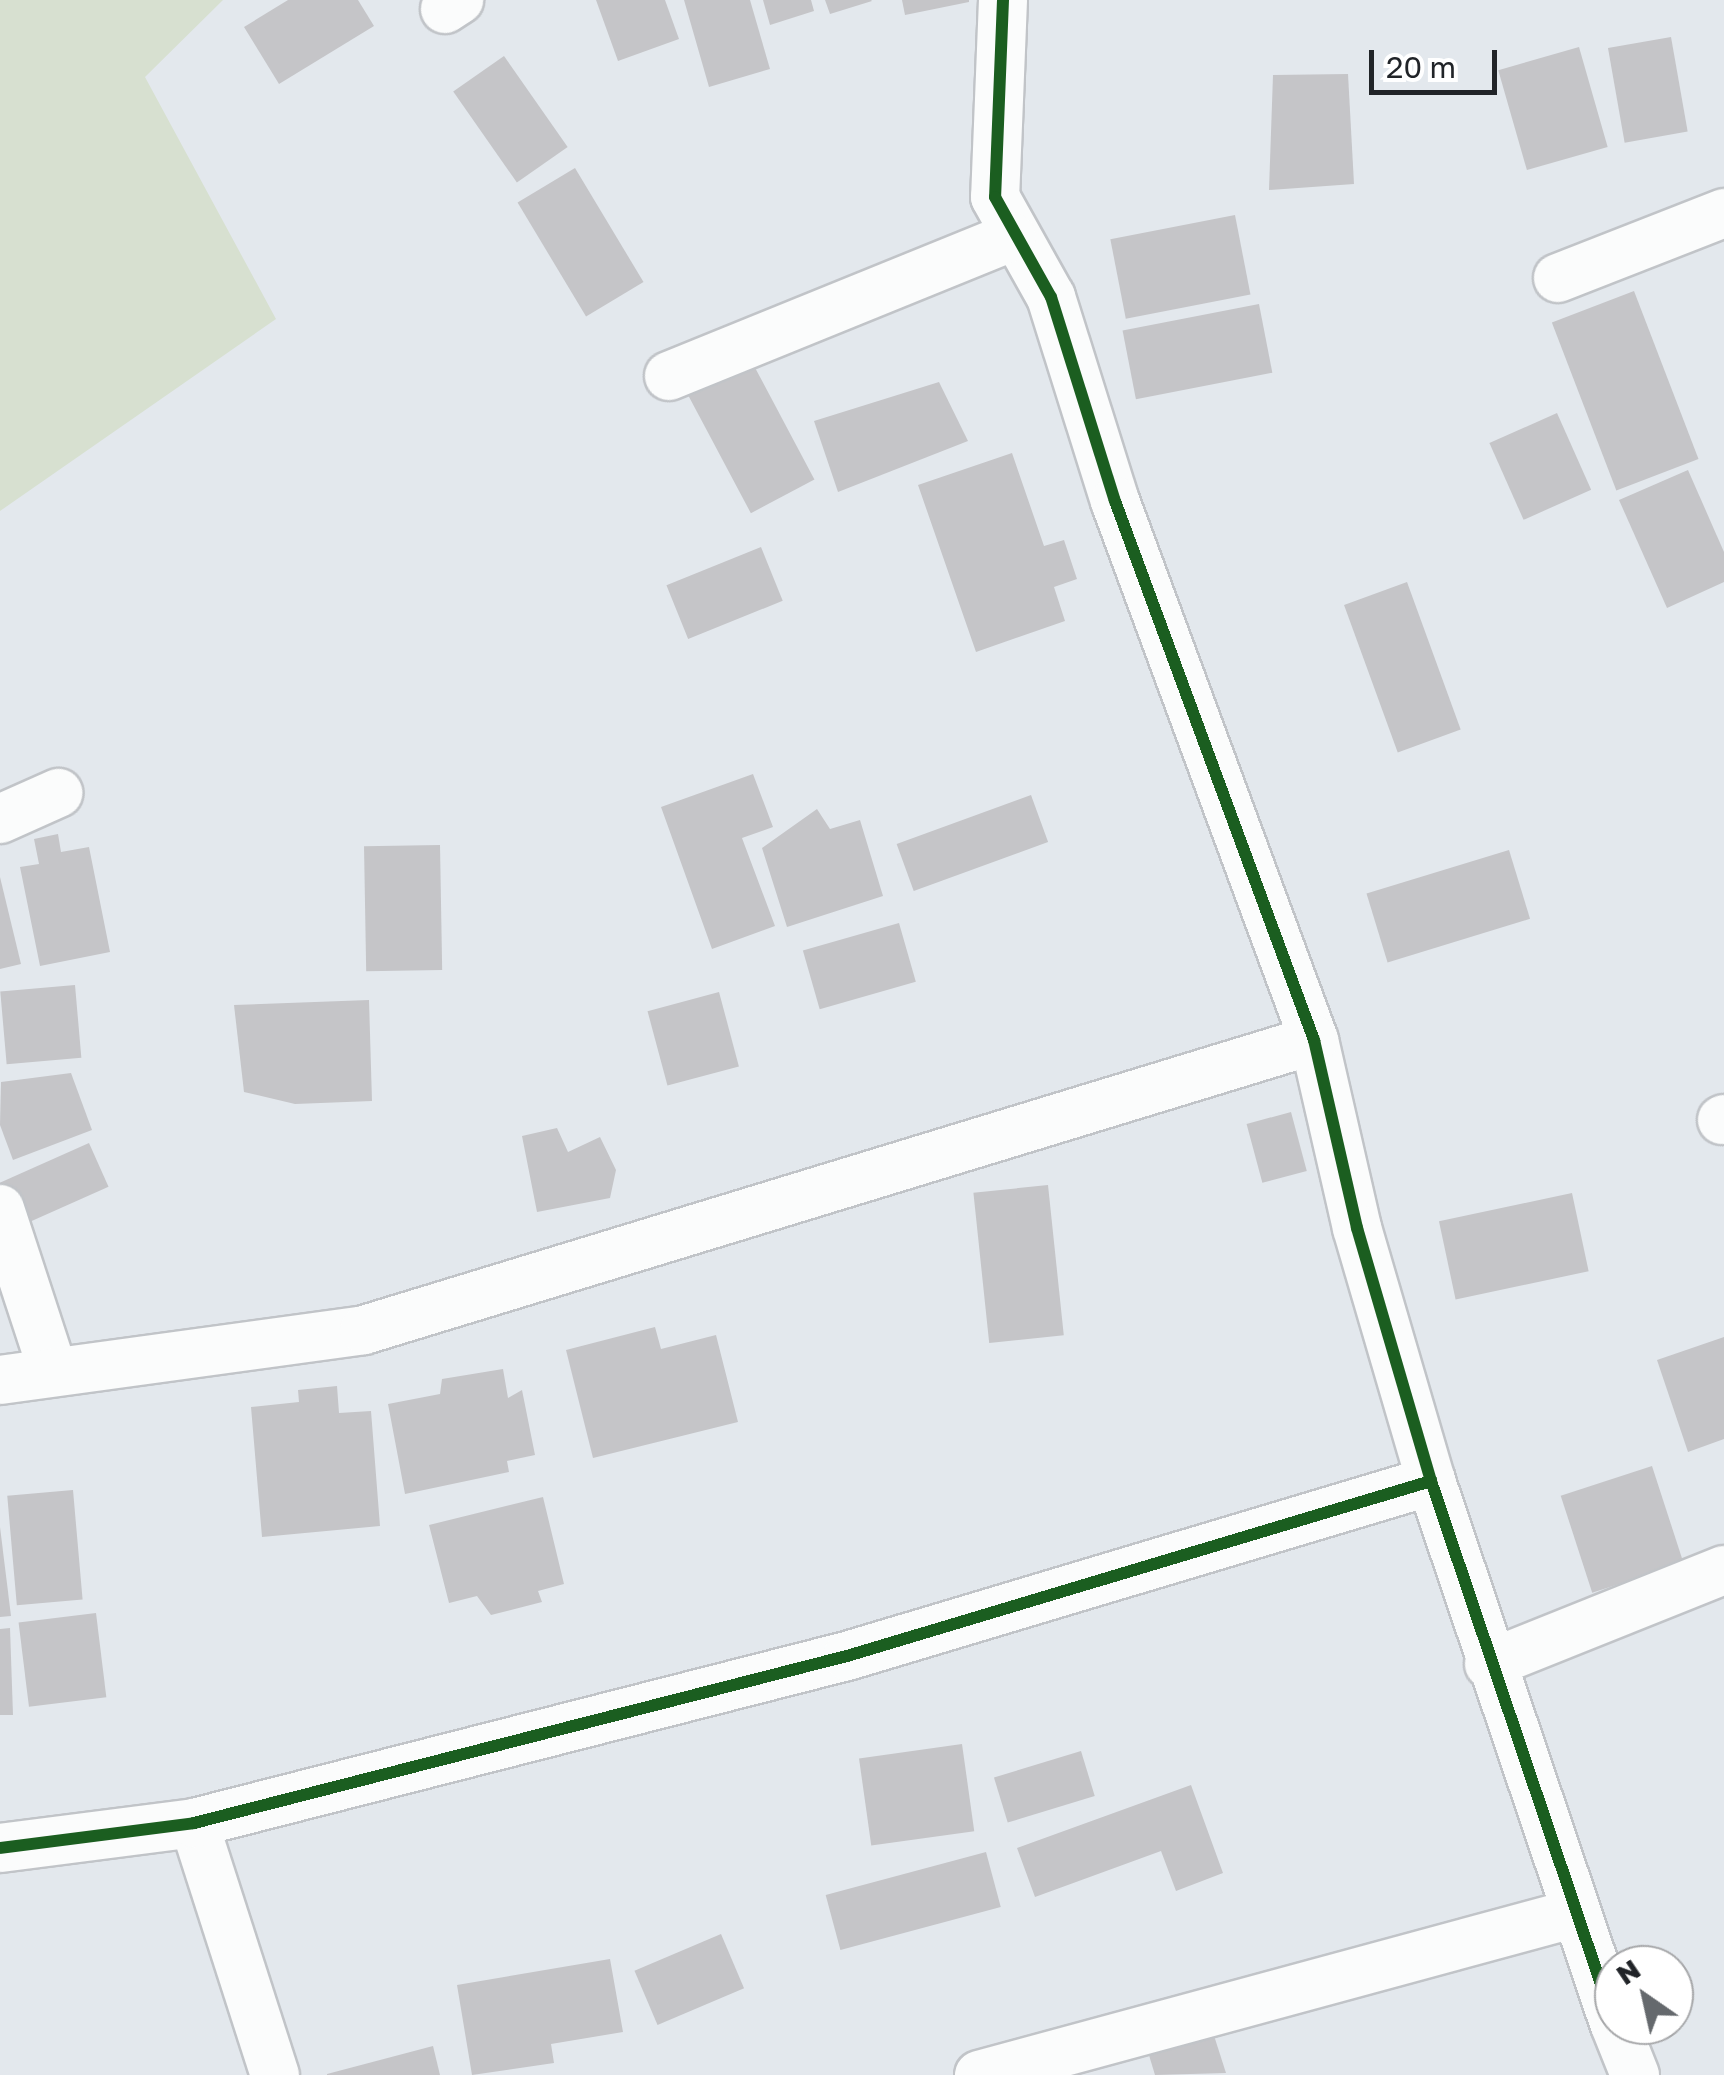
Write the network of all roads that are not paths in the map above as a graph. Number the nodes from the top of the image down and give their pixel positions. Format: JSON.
{"nodes":[{"id":1,"x":1003,"y":0,"type":"edge"},
{"id":2,"x":1724,"y":213,"type":"edge"},
{"id":3,"x":1012,"y":237,"type":"junction"},
{"id":4,"x":1558,"y":278,"type":"dead end"},
{"id":5,"x":668,"y":376,"type":"dead end"},
{"id":6,"x":58,"y":793,"type":"dead end"},
{"id":7,"x":0,"y":819,"type":"edge"},
{"id":8,"x":1314,"y":1040,"type":"junction"},
{"id":9,"x":0,"y":1209,"type":"edge"},
{"id":10,"x":54,"y":1371,"type":"junction"},
{"id":11,"x":0,"y":1380,"type":"edge"},
{"id":12,"x":1431,"y":1481,"type":"junction"},
{"id":13,"x":1724,"y":1570,"type":"edge"},
{"id":14,"x":1489,"y":1664,"type":"junction"},
{"id":15,"x":194,"y":1824,"type":"junction"},
{"id":16,"x":0,"y":1848,"type":"edge"},
{"id":17,"x":1572,"y":1914,"type":"junction"},
{"id":18,"x":1594,"y":1972,"type":"edge"},
{"id":19,"x":1622,"y":2045,"type":"edge"},
{"id":20,"x":274,"y":2075,"type":"edge"},
{"id":21,"x":979,"y":2075,"type":"edge"},
{"id":22,"x":1634,"y":2075,"type":"edge"}],
"edges":[{"from":1,"to":3,"type":"street"},
{"from":2,"to":4,"type":"street"},
{"from":3,"to":5,"type":"street"},
{"from":3,"to":8,"type":"street"},
{"from":6,"to":7,"type":"street"},
{"from":8,"to":10,"type":"street"},
{"from":8,"to":12,"type":"street"},
{"from":9,"to":10,"type":"street"},
{"from":10,"to":11,"type":"street"},
{"from":12,"to":14,"type":"street"},
{"from":12,"to":15,"type":"street"},
{"from":13,"to":14,"type":"street"},
{"from":14,"to":17,"type":"street"},
{"from":15,"to":16,"type":"street"},
{"from":15,"to":20,"type":"street"},
{"from":17,"to":18,"type":"street"},
{"from":17,"to":21,"type":"street"},
{"from":19,"to":22,"type":"street"}]}
